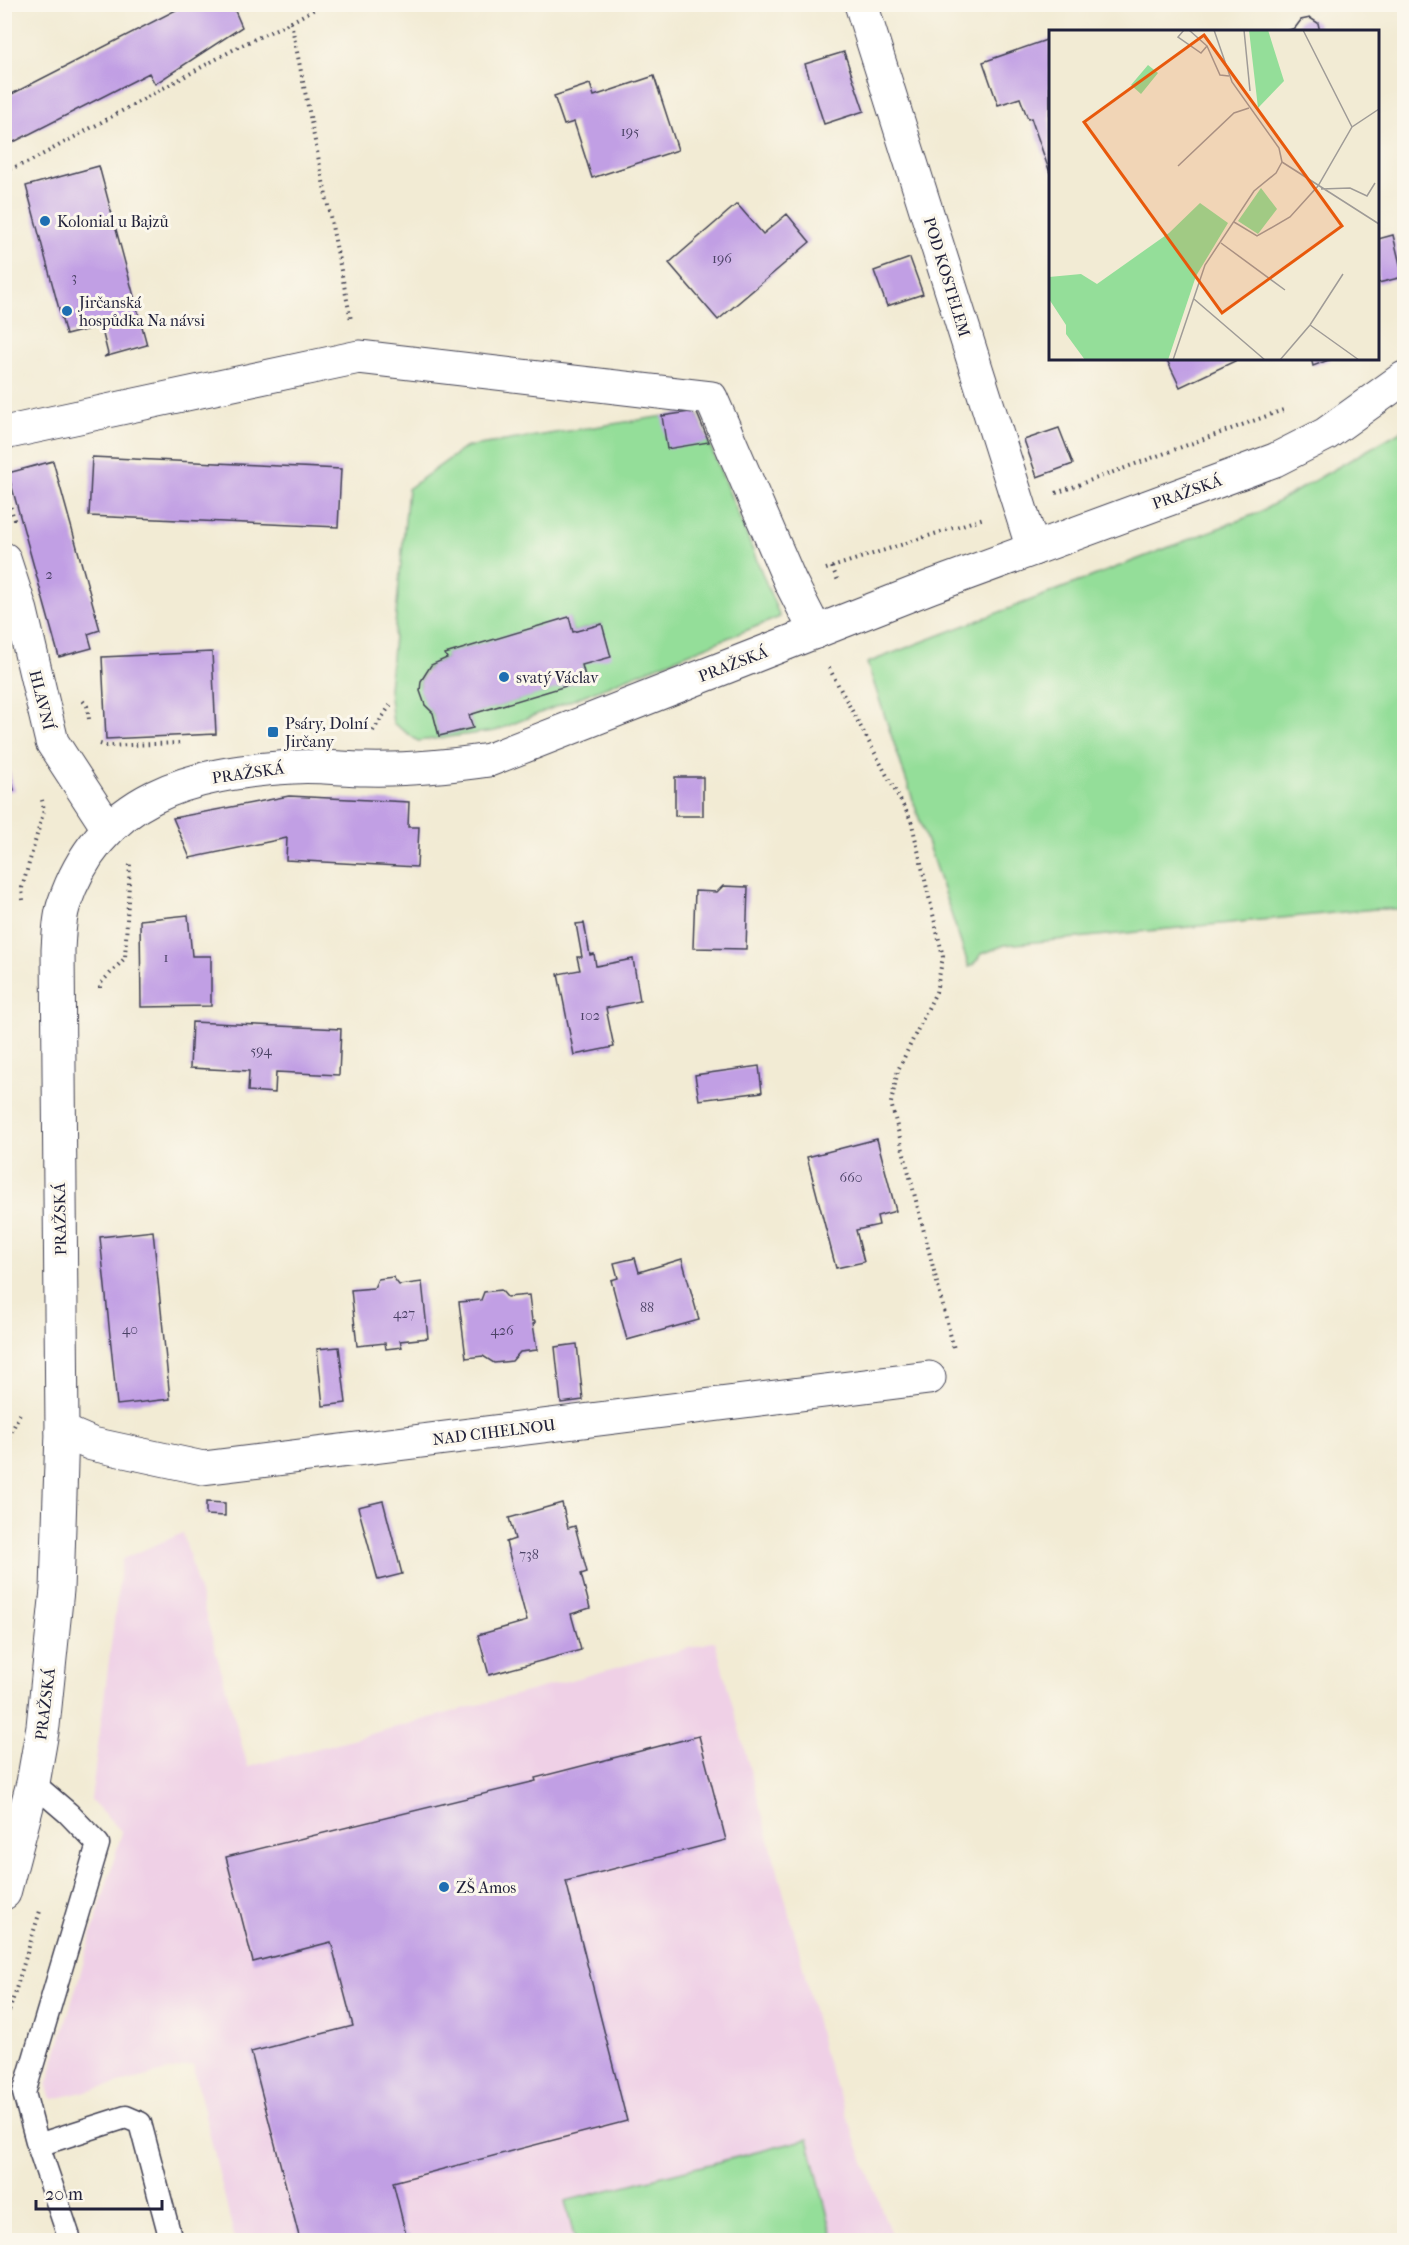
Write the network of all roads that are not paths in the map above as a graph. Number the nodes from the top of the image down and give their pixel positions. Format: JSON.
{"nodes":[{"id":1,"x":861,"y":4,"type":"edge"},
{"id":2,"x":1404,"y":378,"type":"edge"},
{"id":3,"x":4,"y":433,"type":"edge"},
{"id":4,"x":11,"y":545,"type":"edge"},
{"id":5,"x":1033,"y":549,"type":"junction"},
{"id":6,"x":816,"y":632,"type":"junction"},
{"id":7,"x":108,"y":828,"type":"junction"},
{"id":8,"x":929,"y":1378,"type":"road end"},
{"id":9,"x":62,"y":1431,"type":"junction"},
{"id":10,"x":33,"y":1783,"type":"junction"},
{"id":11,"x":4,"y":1893,"type":"edge"},
{"id":12,"x":38,"y":2145,"type":"junction"},
{"id":13,"x":70,"y":2241,"type":"edge"},
{"id":14,"x":171,"y":2241,"type":"edge"}],
"edges":[{"from":1,"to":5,"type":"street","name":"POD KOSTELEM"},
{"from":2,"to":5,"type":"street","name":"PRAŽSKÁ"},
{"from":3,"to":6,"type":"street"},
{"from":4,"to":7,"type":"street","name":"HLAVNÍ"},
{"from":5,"to":6,"type":"street","name":"PRAŽSKÁ"},
{"from":6,"to":7,"type":"street","name":"PRAŽSKÁ"},
{"from":7,"to":9,"type":"street","name":"PRAŽSKÁ"},
{"from":8,"to":9,"type":"street","name":"NAD CIHELNOU"},
{"from":9,"to":10,"type":"street","name":"PRAŽSKÁ"},
{"from":10,"to":11,"type":"street","name":"PRAŽSKÁ"},
{"from":10,"to":12,"type":"lane"},
{"from":12,"to":13,"type":"lane"},
{"from":12,"to":14,"type":"lane"}]}
